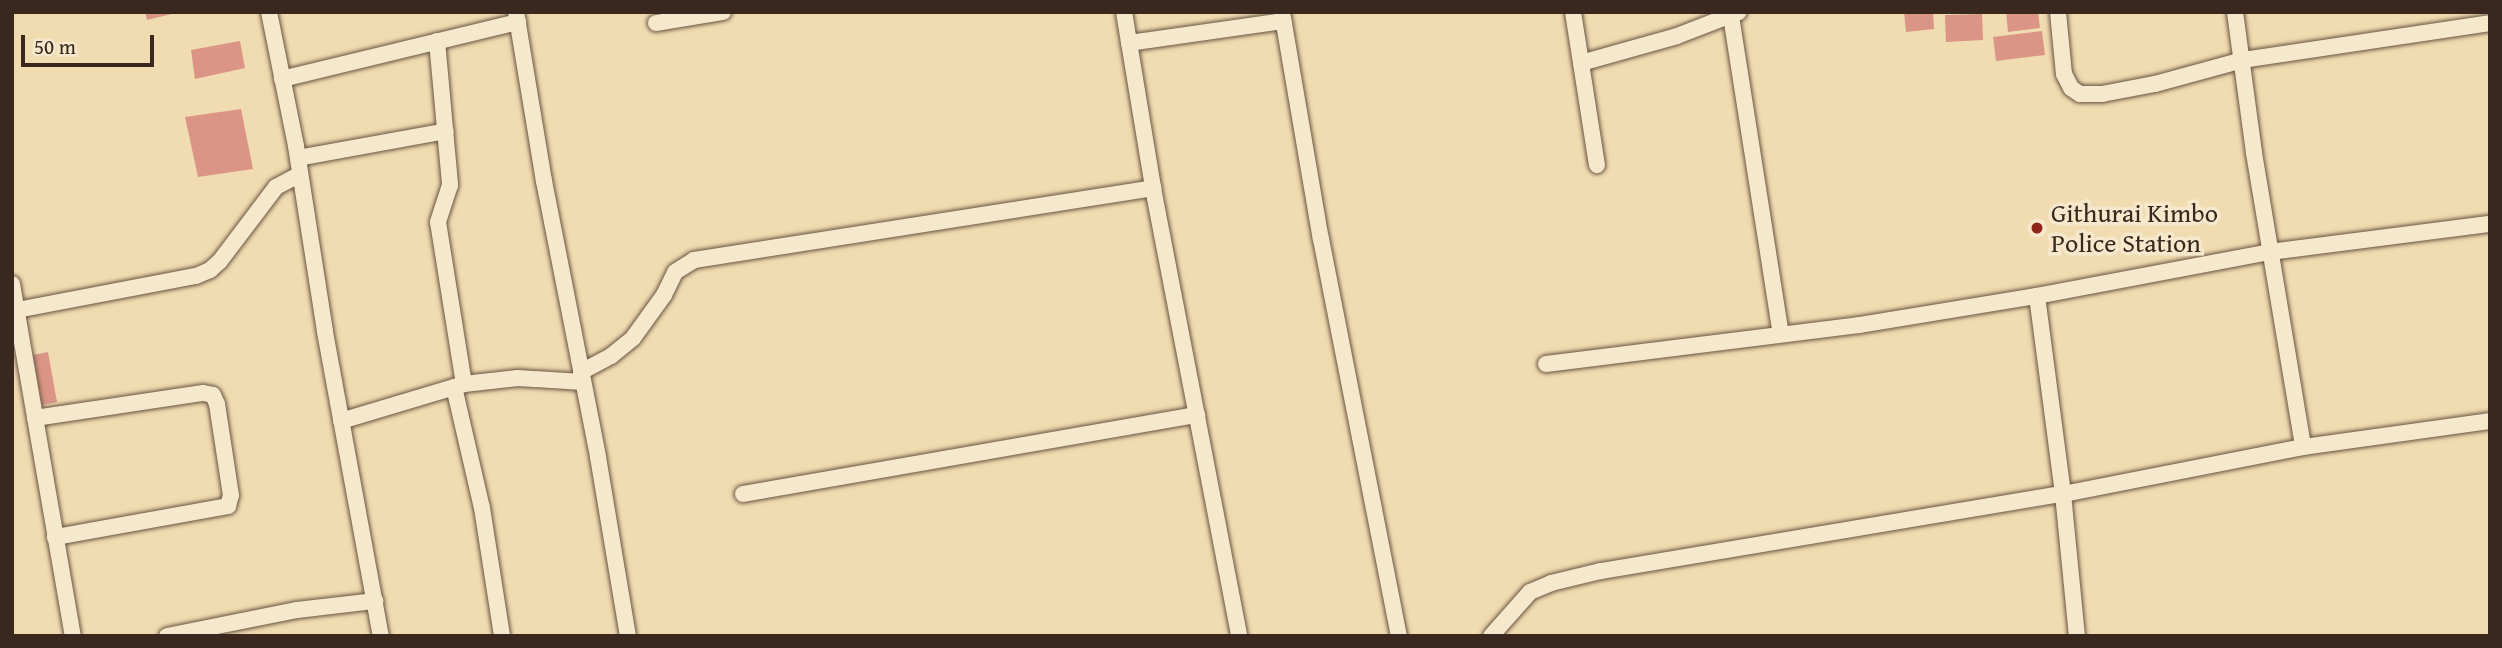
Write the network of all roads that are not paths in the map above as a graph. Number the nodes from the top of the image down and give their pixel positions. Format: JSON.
{"nodes":[{"id":1,"x":269,"y":12,"type":"edge"},
{"id":2,"x":723,"y":12,"type":"edge"},
{"id":3,"x":1124,"y":12,"type":"edge"},
{"id":4,"x":1573,"y":12,"type":"edge"},
{"id":5,"x":2058,"y":12,"type":"edge"},
{"id":6,"x":2235,"y":12,"type":"edge"},
{"id":7,"x":1735,"y":14,"type":"edge"},
{"id":8,"x":517,"y":17,"type":"edge"},
{"id":9,"x":1282,"y":17,"type":"edge"},
{"id":10,"x":656,"y":23,"type":"dead end"},
{"id":11,"x":2490,"y":23,"type":"edge"},
{"id":12,"x":437,"y":41,"type":"junction"},
{"id":13,"x":1129,"y":43,"type":"junction"},
{"id":14,"x":2243,"y":60,"type":"junction"},
{"id":15,"x":1581,"y":63,"type":"junction"},
{"id":16,"x":282,"y":79,"type":"junction"},
{"id":17,"x":446,"y":131,"type":"junction"},
{"id":18,"x":1597,"y":165,"type":"dead end"},
{"id":19,"x":299,"y":166,"type":"junction"},
{"id":20,"x":1153,"y":188,"type":"junction"},
{"id":21,"x":2490,"y":224,"type":"edge"},
{"id":22,"x":2270,"y":252,"type":"junction"},
{"id":23,"x":12,"y":284,"type":"edge"},
{"id":24,"x":2037,"y":296,"type":"junction"},
{"id":25,"x":17,"y":310,"type":"junction"},
{"id":26,"x":1781,"y":334,"type":"junction"},
{"id":27,"x":17,"y":338,"type":"edge"},
{"id":28,"x":1546,"y":364,"type":"dead end"},
{"id":29,"x":582,"y":377,"type":"junction"},
{"id":30,"x":459,"y":386,"type":"junction"},
{"id":31,"x":1196,"y":415,"type":"junction"},
{"id":32,"x":36,"y":418,"type":"junction"},
{"id":33,"x":341,"y":421,"type":"junction"},
{"id":34,"x":2490,"y":421,"type":"edge"},
{"id":35,"x":2303,"y":447,"type":"junction"},
{"id":36,"x":743,"y":494,"type":"dead end"},
{"id":37,"x":2063,"y":494,"type":"junction"},
{"id":38,"x":55,"y":537,"type":"junction"},
{"id":39,"x":375,"y":601,"type":"junction"},
{"id":40,"x":248,"y":628,"type":"edge"},
{"id":41,"x":73,"y":636,"type":"edge"},
{"id":42,"x":167,"y":636,"type":"edge"},
{"id":43,"x":381,"y":636,"type":"edge"},
{"id":44,"x":502,"y":636,"type":"edge"},
{"id":45,"x":628,"y":636,"type":"edge"},
{"id":46,"x":1239,"y":636,"type":"edge"},
{"id":47,"x":1399,"y":636,"type":"edge"},
{"id":48,"x":1492,"y":636,"type":"edge"},
{"id":49,"x":2077,"y":636,"type":"edge"}],
"edges":[{"from":1,"to":16,"type":"street"},
{"from":2,"to":10,"type":"street"},
{"from":3,"to":13,"type":"street"},
{"from":4,"to":15,"type":"street"},
{"from":5,"to":14,"type":"street"},
{"from":6,"to":14,"type":"street"},
{"from":7,"to":15,"type":"street"},
{"from":7,"to":26,"type":"street"},
{"from":8,"to":12,"type":"street"},
{"from":8,"to":29,"type":"street"},
{"from":9,"to":13,"type":"street"},
{"from":9,"to":47,"type":"street"},
{"from":11,"to":14,"type":"street"},
{"from":12,"to":16,"type":"street"},
{"from":12,"to":17,"type":"street"},
{"from":13,"to":20,"type":"street"},
{"from":14,"to":22,"type":"street"},
{"from":15,"to":18,"type":"street"},
{"from":16,"to":19,"type":"street"},
{"from":17,"to":19,"type":"street"},
{"from":17,"to":30,"type":"street"},
{"from":19,"to":25,"type":"street"},
{"from":19,"to":33,"type":"street"},
{"from":20,"to":29,"type":"street"},
{"from":20,"to":31,"type":"street"},
{"from":21,"to":22,"type":"street"},
{"from":22,"to":24,"type":"street"},
{"from":22,"to":35,"type":"street"},
{"from":23,"to":25,"type":"street"},
{"from":24,"to":26,"type":"street"},
{"from":24,"to":37,"type":"street"},
{"from":25,"to":27,"type":"street"},
{"from":26,"to":28,"type":"street"},
{"from":27,"to":32,"type":"street"},
{"from":29,"to":30,"type":"street"},
{"from":29,"to":45,"type":"street"},
{"from":30,"to":33,"type":"street"},
{"from":30,"to":44,"type":"street"},
{"from":31,"to":36,"type":"street"},
{"from":31,"to":46,"type":"street"},
{"from":32,"to":38,"type":"street"},
{"from":32,"to":38,"type":"street"},
{"from":33,"to":39,"type":"street"},
{"from":34,"to":35,"type":"street"},
{"from":35,"to":37,"type":"street"},
{"from":37,"to":48,"type":"street"},
{"from":37,"to":49,"type":"street"},
{"from":38,"to":41,"type":"street"},
{"from":39,"to":40,"type":"street"},
{"from":39,"to":43,"type":"street"},
{"from":40,"to":42,"type":"street"}]}
